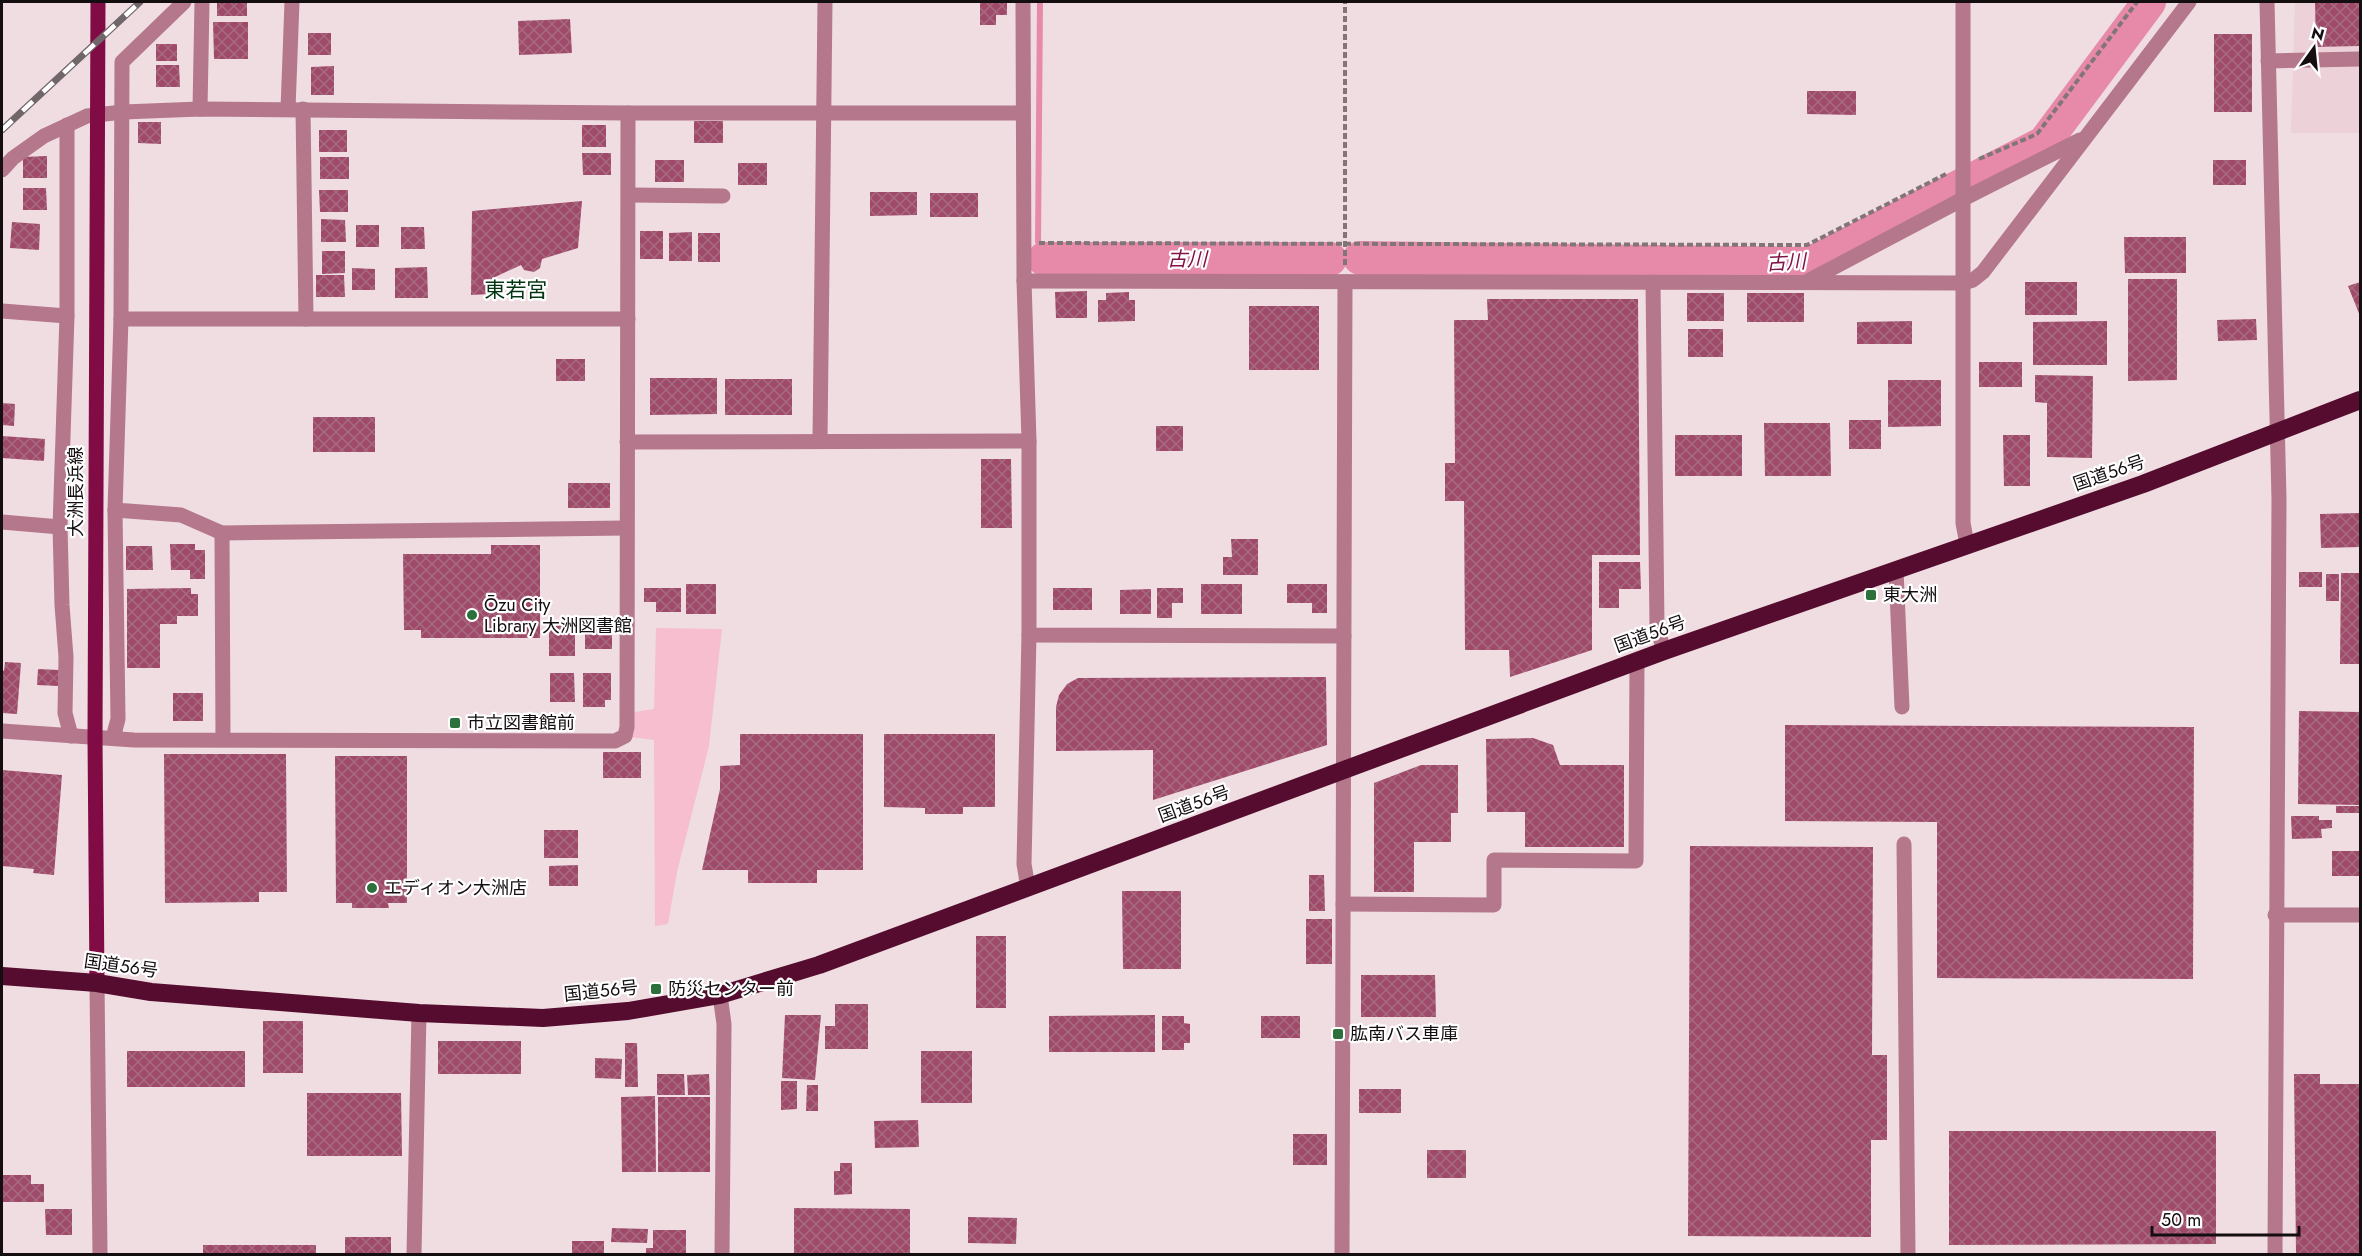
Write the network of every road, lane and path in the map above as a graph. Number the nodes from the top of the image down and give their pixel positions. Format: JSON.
{"nodes":[{"id":1,"x":98,"y":2,"type":"edge"},
{"id":2,"x":184,"y":2,"type":"edge"},
{"id":3,"x":202,"y":2,"type":"edge"},
{"id":4,"x":292,"y":2,"type":"edge"},
{"id":5,"x":825,"y":2,"type":"edge"},
{"id":6,"x":1023,"y":2,"type":"edge"},
{"id":7,"x":1346,"y":2,"type":"edge"},
{"id":8,"x":1963,"y":2,"type":"edge"},
{"id":9,"x":2137,"y":2,"type":"edge"},
{"id":10,"x":2189,"y":2,"type":"edge"},
{"id":11,"x":2267,"y":2,"type":"edge"},
{"id":12,"x":2361,"y":59,"type":"edge"},
{"id":13,"x":2268,"y":61,"type":"junction"},
{"id":14,"x":201,"y":109,"type":"junction"},
{"id":15,"x":296,"y":109,"type":"junction"},
{"id":16,"x":123,"y":112,"type":"junction"},
{"id":17,"x":628,"y":113,"type":"junction"},
{"id":18,"x":1023,"y":113,"type":"junction"},
{"id":19,"x":823,"y":114,"type":"junction"},
{"id":20,"x":67,"y":125,"type":"junction"},
{"id":21,"x":2083,"y":139,"type":"junction"},
{"id":22,"x":1963,"y":166,"type":"junction"},
{"id":23,"x":2,"y":170,"type":"edge"},
{"id":24,"x":629,"y":195,"type":"junction"},
{"id":25,"x":723,"y":196,"type":"dead end"},
{"id":26,"x":1963,"y":199,"type":"junction"},
{"id":27,"x":1346,"y":244,"type":"junction"},
{"id":28,"x":1050,"y":245,"type":"dead end"},
{"id":29,"x":1024,"y":281,"type":"junction"},
{"id":30,"x":1345,"y":282,"type":"junction"},
{"id":31,"x":1653,"y":282,"type":"junction"},
{"id":32,"x":1806,"y":283,"type":"junction"},
{"id":33,"x":1963,"y":283,"type":"junction"},
{"id":34,"x":2,"y":311,"type":"edge"},
{"id":35,"x":67,"y":316,"type":"junction"},
{"id":36,"x":121,"y":319,"type":"junction"},
{"id":37,"x":306,"y":319,"type":"junction"},
{"id":38,"x":628,"y":320,"type":"junction"},
{"id":39,"x":2361,"y":400,"type":"edge"},
{"id":40,"x":2276,"y":432,"type":"junction"},
{"id":41,"x":820,"y":441,"type":"junction"},
{"id":42,"x":1029,"y":441,"type":"junction"},
{"id":43,"x":627,"y":442,"type":"junction"},
{"id":44,"x":116,"y":510,"type":"junction"},
{"id":45,"x":2,"y":522,"type":"edge"},
{"id":46,"x":60,"y":527,"type":"junction"},
{"id":47,"x":626,"y":528,"type":"junction"},
{"id":48,"x":222,"y":533,"type":"junction"},
{"id":49,"x":1967,"y":544,"type":"junction"},
{"id":50,"x":1896,"y":570,"type":"junction"},
{"id":51,"x":1029,"y":634,"type":"junction"},
{"id":52,"x":1344,"y":636,"type":"junction"},
{"id":53,"x":1664,"y":651,"type":"junction"},
{"id":54,"x":1637,"y":661,"type":"junction"},
{"id":55,"x":1902,"y":707,"type":"dead end"},
{"id":56,"x":2,"y":731,"type":"edge"},
{"id":57,"x":71,"y":736,"type":"junction"},
{"id":58,"x":95,"y":738,"type":"junction"},
{"id":59,"x":113,"y":738,"type":"junction"},
{"id":60,"x":223,"y":739,"type":"junction"},
{"id":61,"x":1344,"y":771,"type":"junction"},
{"id":62,"x":1904,"y":844,"type":"dead end"},
{"id":63,"x":1028,"y":888,"type":"junction"},
{"id":64,"x":1343,"y":904,"type":"junction"},
{"id":65,"x":2275,"y":915,"type":"junction"},
{"id":66,"x":2361,"y":915,"type":"edge"},
{"id":67,"x":2,"y":976,"type":"edge"},
{"id":68,"x":97,"y":983,"type":"junction"},
{"id":69,"x":720,"y":995,"type":"junction"},
{"id":70,"x":419,"y":1013,"type":"junction"},
{"id":71,"x":100,"y":1254,"type":"edge"},
{"id":72,"x":414,"y":1254,"type":"edge"},
{"id":73,"x":722,"y":1254,"type":"edge"},
{"id":74,"x":1342,"y":1254,"type":"edge"},
{"id":75,"x":1908,"y":1254,"type":"edge"},
{"id":76,"x":2275,"y":1254,"type":"edge"}],
"edges":[{"from":1,"to":58,"type":"main road","name":"大洲長浜線"},
{"from":2,"to":16,"type":"street"},
{"from":3,"to":14,"type":"street"},
{"from":4,"to":15,"type":"street"},
{"from":5,"to":19,"type":"street"},
{"from":6,"to":18,"type":"street"},
{"from":7,"to":27,"type":"path"},
{"from":8,"to":22,"type":"street"},
{"from":9,"to":22,"type":"path"},
{"from":10,"to":21,"type":"street"},
{"from":11,"to":13,"type":"street"},
{"from":12,"to":13,"type":"street"},
{"from":13,"to":40,"type":"street"},
{"from":14,"to":15,"type":"street"},
{"from":14,"to":16,"type":"street"},
{"from":15,"to":17,"type":"street"},
{"from":15,"to":37,"type":"street"},
{"from":16,"to":20,"type":"street"},
{"from":16,"to":36,"type":"street"},
{"from":17,"to":19,"type":"street"},
{"from":17,"to":24,"type":"street"},
{"from":18,"to":19,"type":"street"},
{"from":18,"to":29,"type":"street"},
{"from":19,"to":41,"type":"street"},
{"from":20,"to":23,"type":"street"},
{"from":20,"to":35,"type":"street"},
{"from":21,"to":26,"type":"street"},
{"from":21,"to":33,"type":"street"},
{"from":22,"to":26,"type":"street"},
{"from":22,"to":27,"type":"path"},
{"from":24,"to":25,"type":"street"},
{"from":24,"to":38,"type":"street"},
{"from":26,"to":32,"type":"street"},
{"from":26,"to":33,"type":"street"},
{"from":27,"to":28,"type":"path"},
{"from":27,"to":30,"type":"path"},
{"from":29,"to":30,"type":"street"},
{"from":29,"to":42,"type":"street"},
{"from":30,"to":31,"type":"street"},
{"from":30,"to":52,"type":"street"},
{"from":31,"to":32,"type":"street"},
{"from":31,"to":53,"type":"street"},
{"from":32,"to":33,"type":"street"},
{"from":33,"to":49,"type":"street"},
{"from":34,"to":35,"type":"street"},
{"from":35,"to":46,"type":"street"},
{"from":36,"to":37,"type":"street"},
{"from":36,"to":44,"type":"street"},
{"from":37,"to":38,"type":"street"},
{"from":38,"to":43,"type":"street"},
{"from":39,"to":40,"type":"highway","name":"国道56号"},
{"from":40,"to":49,"type":"highway","name":"国道56号"},
{"from":40,"to":65,"type":"street"},
{"from":41,"to":42,"type":"street"},
{"from":41,"to":43,"type":"street"},
{"from":42,"to":51,"type":"street"},
{"from":43,"to":47,"type":"street"},
{"from":44,"to":48,"type":"street"},
{"from":44,"to":59,"type":"street"},
{"from":45,"to":46,"type":"street"},
{"from":46,"to":57,"type":"street"},
{"from":47,"to":48,"type":"street"},
{"from":47,"to":60,"type":"street"},
{"from":48,"to":60,"type":"street"},
{"from":49,"to":50,"type":"highway","name":"国道56号"},
{"from":50,"to":53,"type":"highway","name":"国道56号"},
{"from":50,"to":55,"type":"street"},
{"from":51,"to":52,"type":"street"},
{"from":51,"to":63,"type":"street"},
{"from":52,"to":61,"type":"street"},
{"from":53,"to":54,"type":"highway","name":"国道56号"},
{"from":54,"to":61,"type":"highway","name":"国道56号"},
{"from":54,"to":64,"type":"street"},
{"from":56,"to":57,"type":"street"},
{"from":57,"to":58,"type":"street"},
{"from":58,"to":59,"type":"street"},
{"from":58,"to":68,"type":"main road","name":"大洲長浜線"},
{"from":59,"to":60,"type":"street"},
{"from":61,"to":63,"type":"highway","name":"国道56号"},
{"from":61,"to":64,"type":"street"},
{"from":62,"to":75,"type":"street"},
{"from":63,"to":69,"type":"highway","name":"国道56号"},
{"from":64,"to":74,"type":"street"},
{"from":65,"to":66,"type":"street"},
{"from":65,"to":76,"type":"street"},
{"from":67,"to":68,"type":"highway","name":"国道56号"},
{"from":68,"to":70,"type":"highway","name":"国道56号"},
{"from":68,"to":71,"type":"street"},
{"from":69,"to":70,"type":"highway","name":"国道56号"},
{"from":69,"to":73,"type":"street"},
{"from":70,"to":72,"type":"street"}]}
